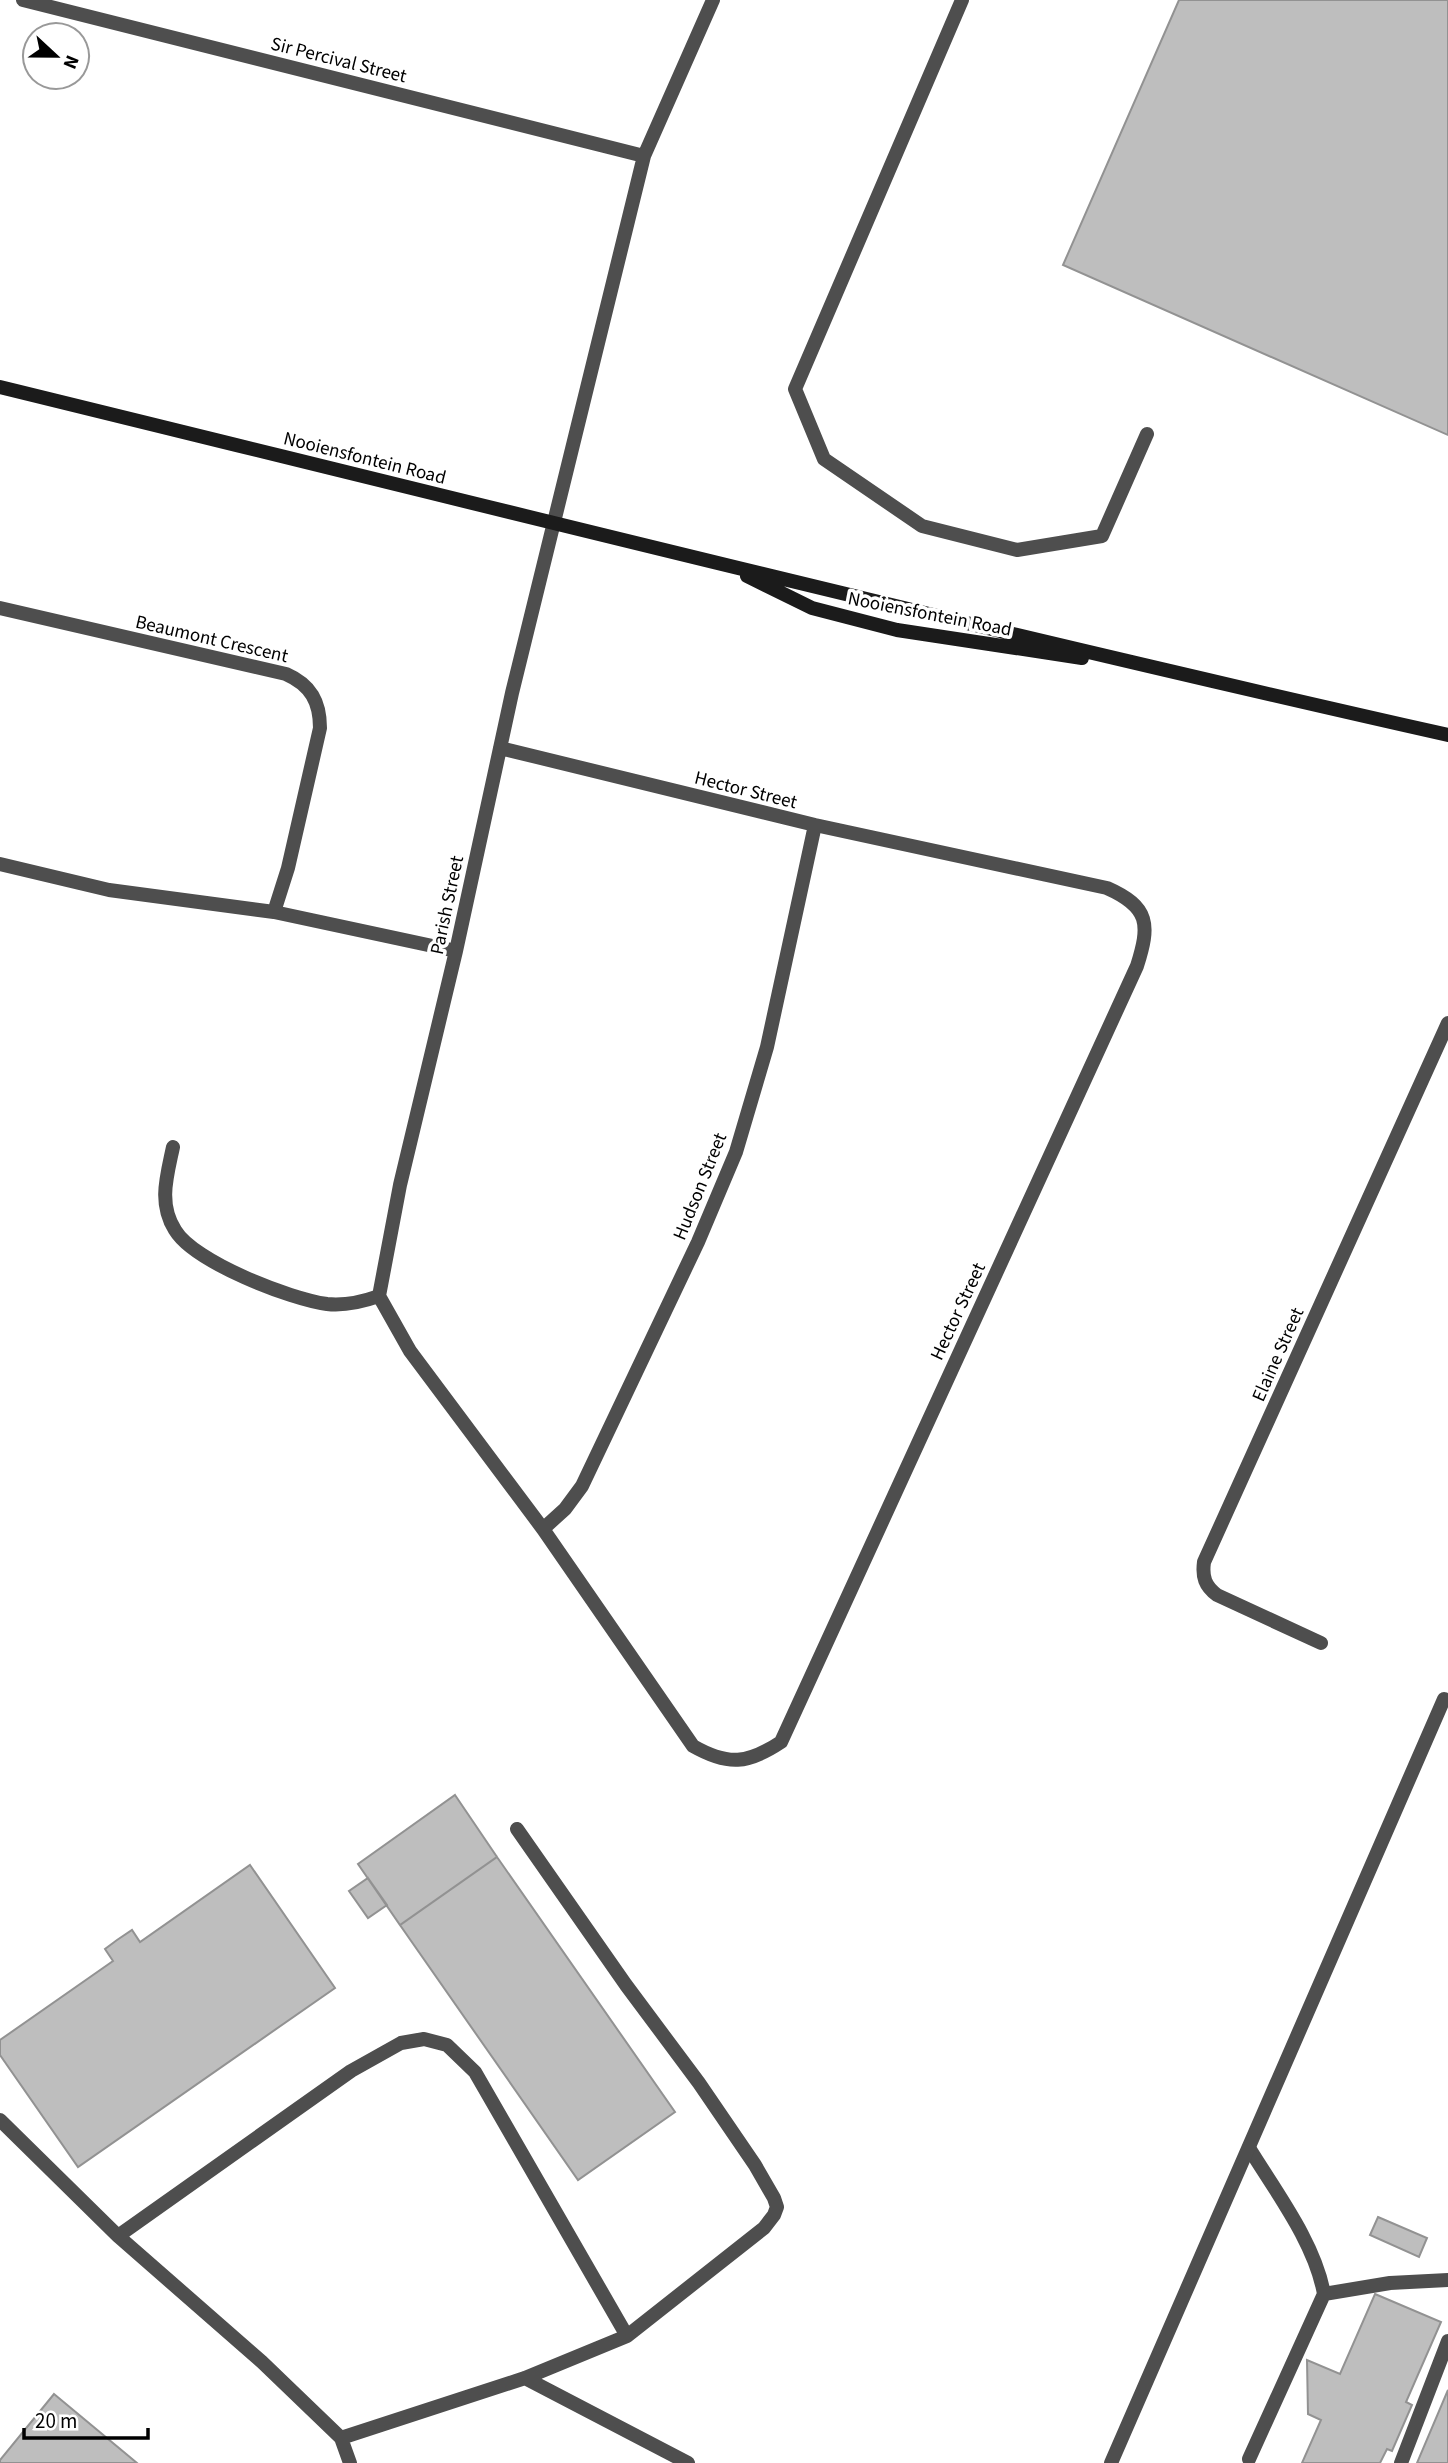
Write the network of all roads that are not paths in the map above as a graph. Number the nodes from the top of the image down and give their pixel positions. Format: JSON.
{"nodes":[{"id":1,"x":23,"y":0,"type":"edge"},
{"id":2,"x":962,"y":0,"type":"edge"},
{"id":3,"x":711,"y":5,"type":"edge"},
{"id":4,"x":644,"y":156,"type":"junction"},
{"id":5,"x":0,"y":387,"type":"edge"},
{"id":6,"x":1147,"y":434,"type":"dead end"},
{"id":7,"x":555,"y":523,"type":"junction"},
{"id":8,"x":721,"y":563,"type":"junction"},
{"id":9,"x":0,"y":608,"type":"edge"},
{"id":10,"x":1142,"y":666,"type":"junction"},
{"id":11,"x":1448,"y":735,"type":"edge"},
{"id":12,"x":500,"y":748,"type":"junction"},
{"id":13,"x":814,"y":825,"type":"junction"},
{"id":14,"x":0,"y":864,"type":"edge"},
{"id":15,"x":274,"y":912,"type":"junction"},
{"id":16,"x":456,"y":951,"type":"junction"},
{"id":17,"x":1448,"y":1023,"type":"edge"},
{"id":18,"x":173,"y":1147,"type":"dead end"},
{"id":19,"x":379,"y":1296,"type":"junction"},
{"id":20,"x":543,"y":1530,"type":"junction"},
{"id":21,"x":1321,"y":1643,"type":"dead end"},
{"id":22,"x":1444,"y":1699,"type":"dead end"},
{"id":23,"x":517,"y":1829,"type":"dead end"},
{"id":24,"x":0,"y":2120,"type":"edge"},
{"id":25,"x":1249,"y":2148,"type":"junction"},
{"id":26,"x":118,"y":2236,"type":"junction"},
{"id":27,"x":1448,"y":2280,"type":"edge"},
{"id":28,"x":1324,"y":2294,"type":"junction"},
{"id":29,"x":626,"y":2336,"type":"junction"},
{"id":30,"x":1448,"y":2341,"type":"edge"},
{"id":31,"x":526,"y":2378,"type":"junction"},
{"id":32,"x":341,"y":2438,"type":"junction"},
{"id":33,"x":1249,"y":2459,"type":"dead end"},
{"id":34,"x":350,"y":2463,"type":"edge"},
{"id":35,"x":688,"y":2463,"type":"edge"},
{"id":36,"x":1111,"y":2463,"type":"edge"},
{"id":37,"x":1401,"y":2463,"type":"edge"}],
"edges":[{"from":1,"to":4,"type":"street","name":"Sir Percival Street"},
{"from":2,"to":6,"type":"street"},
{"from":3,"to":4,"type":"street"},
{"from":4,"to":7,"type":"street"},
{"from":5,"to":7,"type":"street","name":"Nooiensfontein Road"},
{"from":7,"to":8,"type":"street","name":"Nooiensfontein Road"},
{"from":7,"to":12,"type":"street","name":"Parish Street"},
{"from":8,"to":10,"type":"street","name":"Nooiensfontein Road"},
{"from":8,"to":10,"type":"street","name":"Nooiensfontein Road"},
{"from":9,"to":15,"type":"street","name":"Beaumont Crescent"},
{"from":10,"to":11,"type":"street","name":"Nooiensfontein Road"},
{"from":12,"to":13,"type":"street","name":"Hector Street"},
{"from":12,"to":16,"type":"street","name":"Parish Street"},
{"from":13,"to":20,"type":"street","name":"Hudson Street"},
{"from":13,"to":20,"type":"street","name":"Hector Street"},
{"from":14,"to":15,"type":"street"},
{"from":15,"to":16,"type":"street"},
{"from":16,"to":19,"type":"street","name":"Parish Street"},
{"from":17,"to":21,"type":"street","name":"Elaine Street"},
{"from":18,"to":19,"type":"street"},
{"from":19,"to":20,"type":"street","name":"Hector Street"},
{"from":22,"to":25,"type":"street"},
{"from":23,"to":29,"type":"street"},
{"from":24,"to":26,"type":"street"},
{"from":25,"to":28,"type":"street"},
{"from":25,"to":36,"type":"street"},
{"from":26,"to":29,"type":"street"},
{"from":26,"to":32,"type":"street"},
{"from":27,"to":28,"type":"street"},
{"from":28,"to":33,"type":"street"},
{"from":29,"to":31,"type":"street"},
{"from":30,"to":37,"type":"street"},
{"from":31,"to":32,"type":"street"},
{"from":31,"to":35,"type":"street"},
{"from":32,"to":34,"type":"street"}]}
